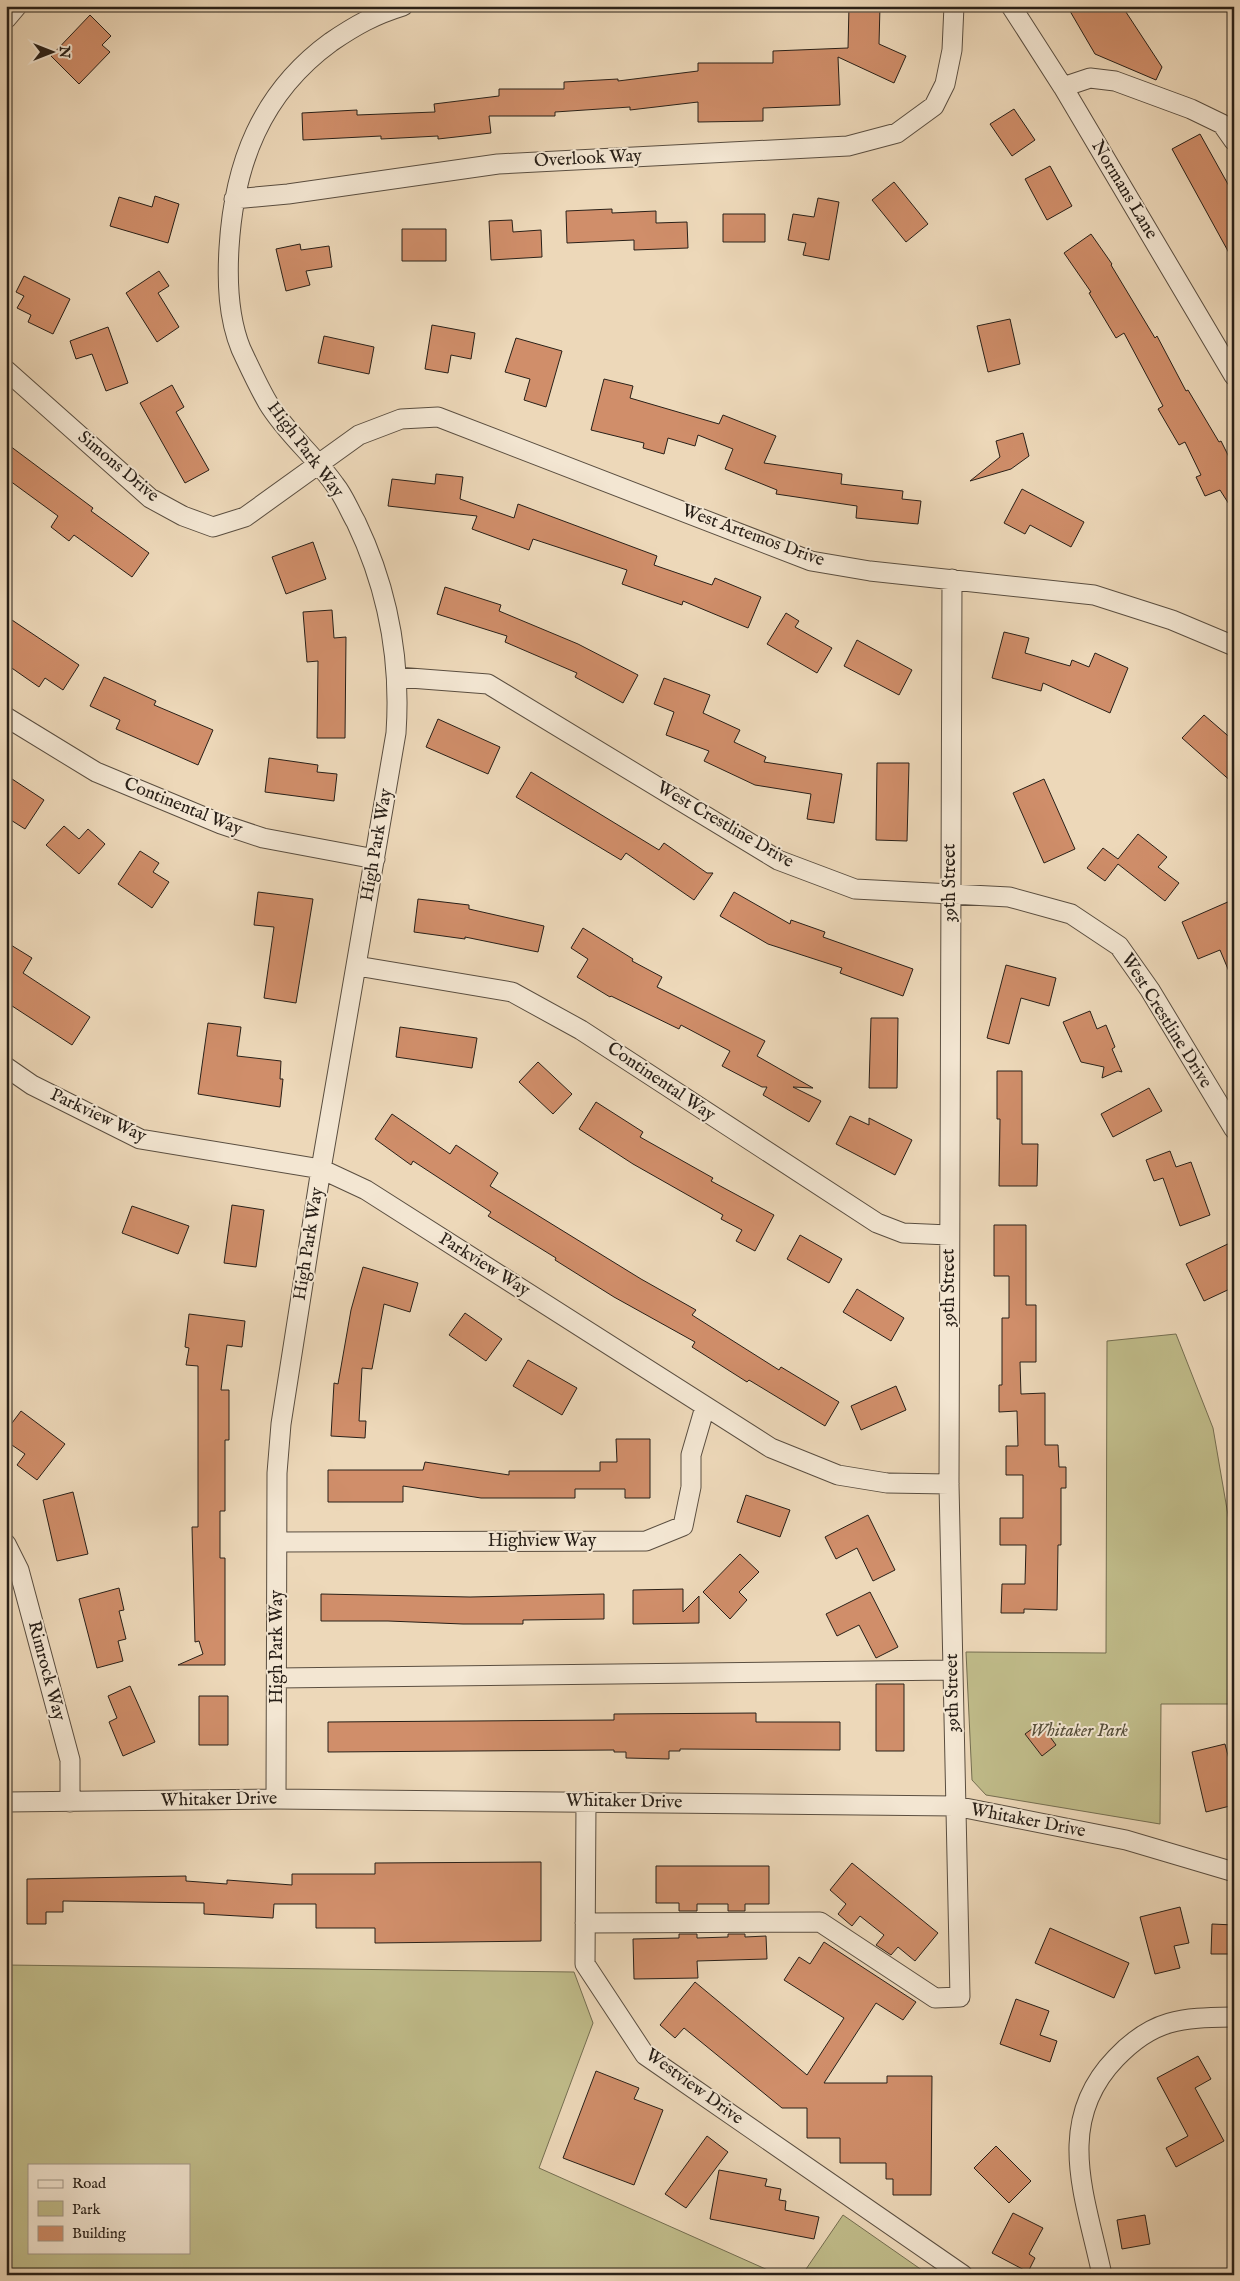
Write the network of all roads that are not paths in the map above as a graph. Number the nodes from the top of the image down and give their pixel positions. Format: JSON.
{"nodes":[{"id":1,"x":17,"y":6,"type":"edge"},
{"id":2,"x":403,"y":6,"type":"edge"},
{"id":3,"x":954,"y":6,"type":"edge"},
{"id":4,"x":1011,"y":6,"type":"edge"},
{"id":5,"x":6,"y":19,"type":"edge"},
{"id":6,"x":1063,"y":87,"type":"junction"},
{"id":7,"x":1234,"y":141,"type":"edge"},
{"id":8,"x":234,"y":199,"type":"junction"},
{"id":9,"x":6,"y":370,"type":"edge"},
{"id":10,"x":1234,"y":376,"type":"edge"},
{"id":11,"x":320,"y":465,"type":"junction"},
{"id":12,"x":952,"y":580,"type":"junction"},
{"id":13,"x":1234,"y":646,"type":"edge"},
{"id":14,"x":397,"y":677,"type":"junction"},
{"id":15,"x":6,"y":717,"type":"edge"},
{"id":16,"x":375,"y":858,"type":"junction"},
{"id":17,"x":949,"y":894,"type":"junction"},
{"id":18,"x":357,"y":966,"type":"junction"},
{"id":19,"x":6,"y":1067,"type":"edge"},
{"id":20,"x":1234,"y":1129,"type":"edge"},
{"id":21,"x":321,"y":1169,"type":"junction"},
{"id":22,"x":949,"y":1235,"type":"junction"},
{"id":23,"x":705,"y":1407,"type":"junction"},
{"id":24,"x":949,"y":1484,"type":"junction"},
{"id":25,"x":278,"y":1542,"type":"junction"},
{"id":26,"x":6,"y":1544,"type":"edge"},
{"id":27,"x":953,"y":1670,"type":"junction"},
{"id":28,"x":277,"y":1678,"type":"junction"},
{"id":29,"x":276,"y":1799,"type":"junction"},
{"id":30,"x":6,"y":1802,"type":"edge"},
{"id":31,"x":70,"y":1802,"type":"junction"},
{"id":32,"x":586,"y":1802,"type":"junction"},
{"id":33,"x":955,"y":1806,"type":"junction"},
{"id":34,"x":1234,"y":1872,"type":"edge"},
{"id":35,"x":586,"y":1923,"type":"junction"},
{"id":36,"x":1234,"y":2017,"type":"edge"},
{"id":37,"x":963,"y":2275,"type":"edge"},
{"id":38,"x":1102,"y":2275,"type":"edge"}],
"edges":[{"from":1,"to":5,"type":"street"},
{"from":2,"to":8,"type":"street","name":"High Park Way"},
{"from":3,"to":8,"type":"street","name":"Overlook Way"},
{"from":4,"to":6,"type":"street","name":"Normans Lane"},
{"from":6,"to":7,"type":"street"},
{"from":6,"to":10,"type":"street","name":"Normans Lane"},
{"from":8,"to":11,"type":"street","name":"High Park Way"},
{"from":9,"to":11,"type":"street","name":"Simons Drive"},
{"from":11,"to":12,"type":"street","name":"West Artemos Drive"},
{"from":11,"to":14,"type":"street","name":"High Park Way"},
{"from":12,"to":13,"type":"street","name":"West Artemos Drive"},
{"from":12,"to":17,"type":"street","name":"39th Street"},
{"from":14,"to":16,"type":"street","name":"High Park Way"},
{"from":14,"to":17,"type":"street","name":"West Crestline Drive"},
{"from":15,"to":16,"type":"street","name":"Continental Way"},
{"from":16,"to":18,"type":"street","name":"High Park Way"},
{"from":17,"to":20,"type":"street","name":"West Crestline Drive"},
{"from":17,"to":22,"type":"street","name":"39th Street"},
{"from":18,"to":21,"type":"street","name":"High Park Way"},
{"from":18,"to":22,"type":"street","name":"Continental Way"},
{"from":19,"to":21,"type":"street","name":"Parkview Way"},
{"from":21,"to":23,"type":"street","name":"Parkview Way"},
{"from":21,"to":25,"type":"street","name":"High Park Way"},
{"from":22,"to":24,"type":"street","name":"39th Street"},
{"from":23,"to":24,"type":"street","name":"Parkview Way"},
{"from":23,"to":25,"type":"street","name":"Highview Way"},
{"from":24,"to":27,"type":"street","name":"39th Street"},
{"from":25,"to":28,"type":"street","name":"High Park Way"},
{"from":26,"to":31,"type":"street","name":"Rimrock Way"},
{"from":27,"to":28,"type":"street"},
{"from":27,"to":33,"type":"street","name":"39th Street"},
{"from":28,"to":29,"type":"street","name":"High Park Way"},
{"from":29,"to":31,"type":"street","name":"Whitaker Drive"},
{"from":29,"to":32,"type":"street","name":"Whitaker Drive"},
{"from":30,"to":31,"type":"street","name":"Whitaker Drive"},
{"from":32,"to":33,"type":"street","name":"Whitaker Drive"},
{"from":32,"to":35,"type":"street","name":"Westview Drive"},
{"from":33,"to":34,"type":"street","name":"Whitaker Drive"},
{"from":33,"to":35,"type":"street","name":"39th Street"},
{"from":35,"to":37,"type":"street","name":"Westview Drive"},
{"from":36,"to":38,"type":"street"}]}
